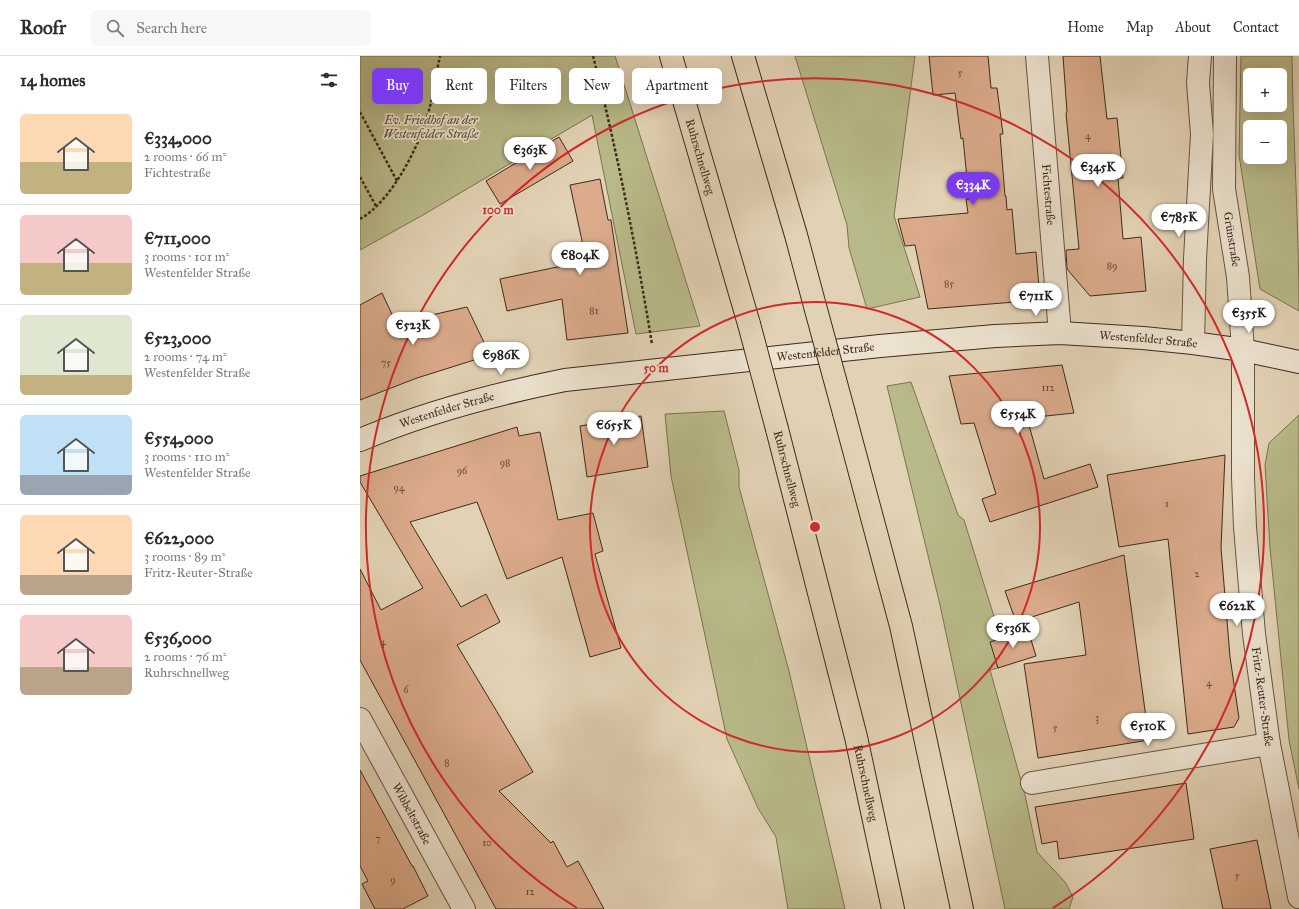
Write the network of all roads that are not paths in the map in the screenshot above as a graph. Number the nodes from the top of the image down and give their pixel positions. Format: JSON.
{"nodes":[{"id":1,"x":671,"y":56,"type":"edge"},
{"id":2,"x":743,"y":56,"type":"edge"},
{"id":3,"x":1037,"y":56,"type":"edge"},
{"id":4,"x":1200,"y":56,"type":"edge"},
{"id":5,"x":1225,"y":56,"type":"edge"},
{"id":6,"x":1060,"y":333,"type":"junction"},
{"id":7,"x":1193,"y":343,"type":"junction"},
{"id":8,"x":1243,"y":350,"type":"junction"},
{"id":9,"x":1299,"y":362,"type":"edge"},
{"id":10,"x":360,"y":440,"type":"edge"},
{"id":11,"x":360,"y":719,"type":"edge"},
{"id":12,"x":1269,"y":744,"type":"junction"},
{"id":13,"x":1032,"y":783,"type":"dead end"},
{"id":14,"x":1299,"y":897,"type":"edge"},
{"id":15,"x":464,"y":909,"type":"edge"},
{"id":16,"x":893,"y":909,"type":"edge"},
{"id":17,"x":962,"y":909,"type":"edge"}],
"edges":[{"from":1,"to":16,"type":"highway","name":"Ruhrschnellweg","bridge":true},
{"from":2,"to":17,"type":"highway","bridge":true},
{"from":3,"to":6,"type":"street","name":"Fichtestraße"},
{"from":4,"to":7,"type":"street"},
{"from":5,"to":8,"type":"street","name":"Grünstraße"},
{"from":6,"to":7,"type":"street","name":"Westenfelder Straße"},
{"from":6,"to":10,"type":"street","name":"Westenfelder Straße"},
{"from":7,"to":8,"type":"street","name":"Westenfelder Straße"},
{"from":8,"to":9,"type":"street","name":"Westenfelder Straße"},
{"from":8,"to":12,"type":"street","name":"Fritz-Reuter-Straße"},
{"from":11,"to":15,"type":"street","name":"Wibbeltstraße"},
{"from":12,"to":13,"type":"street"},
{"from":12,"to":14,"type":"street","name":"Fritz-Reuter-Straße"}]}
